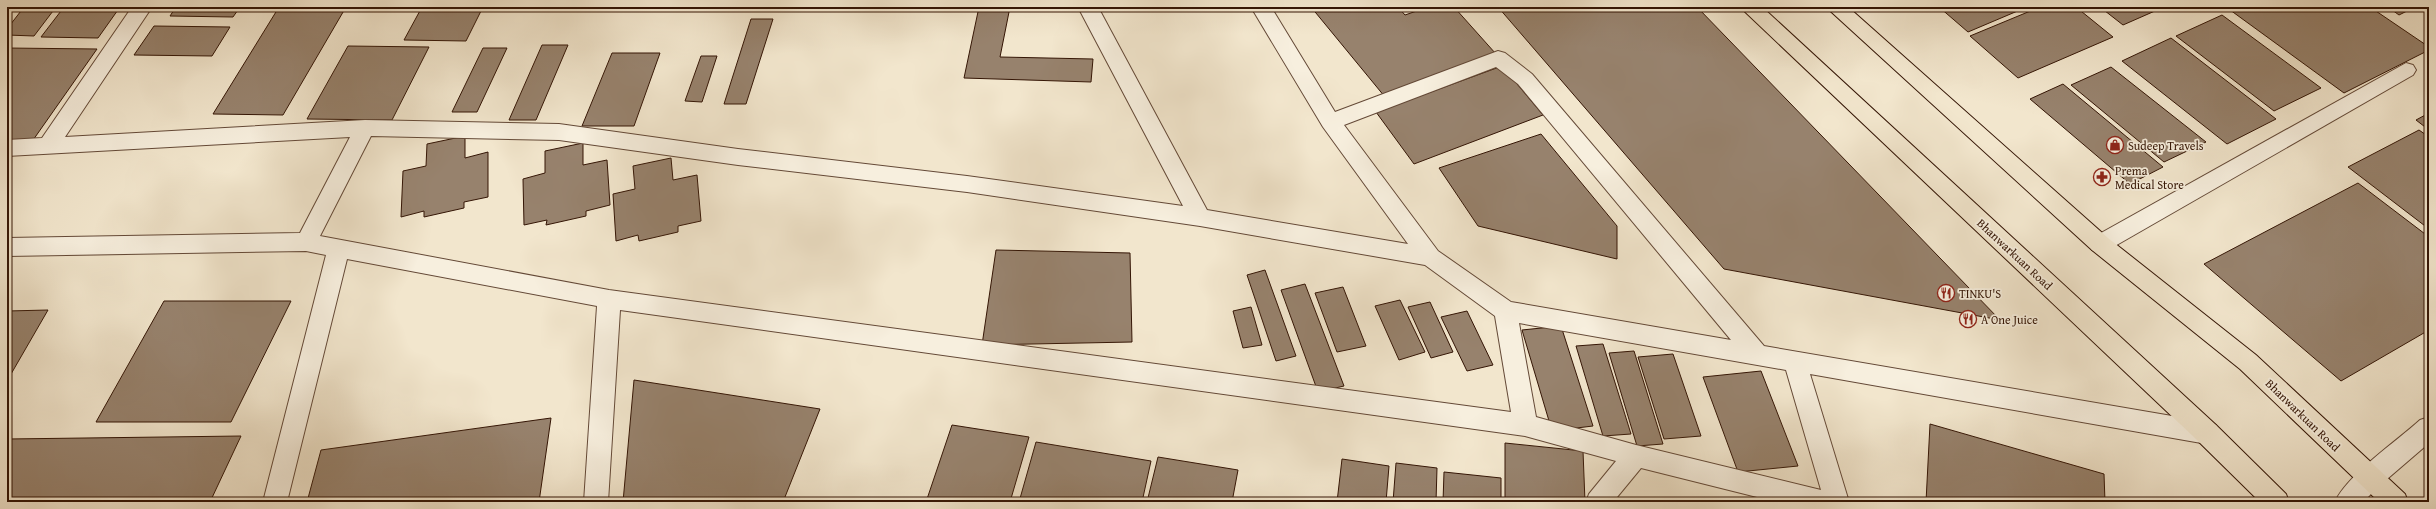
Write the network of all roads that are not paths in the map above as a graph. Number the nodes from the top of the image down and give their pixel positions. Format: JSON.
{"nodes":[{"id":1,"x":142,"y":7,"type":"edge"},
{"id":2,"x":1088,"y":7,"type":"edge"},
{"id":3,"x":1261,"y":7,"type":"edge"},
{"id":4,"x":1750,"y":7,"type":"edge"},
{"id":5,"x":1836,"y":7,"type":"edge"},
{"id":6,"x":2406,"y":70,"type":"dead end"},
{"id":7,"x":1330,"y":122,"type":"junction"},
{"id":8,"x":365,"y":128,"type":"junction"},
{"id":9,"x":47,"y":147,"type":"junction"},
{"id":10,"x":7,"y":148,"type":"edge"},
{"id":11,"x":1200,"y":217,"type":"junction"},
{"id":12,"x":306,"y":242,"type":"junction"},
{"id":13,"x":2100,"y":244,"type":"junction"},
{"id":14,"x":7,"y":247,"type":"edge"},
{"id":15,"x":338,"y":249,"type":"junction"},
{"id":16,"x":1430,"y":257,"type":"junction"},
{"id":17,"x":610,"y":299,"type":"junction"},
{"id":18,"x":1506,"y":311,"type":"junction"},
{"id":19,"x":1758,"y":356,"type":"junction"},
{"id":20,"x":1795,"y":362,"type":"junction"},
{"id":21,"x":1525,"y":425,"type":"junction"},
{"id":22,"x":2429,"y":428,"type":"edge"},
{"id":23,"x":2207,"y":433,"type":"junction"},
{"id":24,"x":1636,"y":456,"type":"junction"},
{"id":25,"x":2370,"y":478,"type":"junction"},
{"id":26,"x":275,"y":502,"type":"edge"},
{"id":27,"x":596,"y":502,"type":"edge"},
{"id":28,"x":1598,"y":502,"type":"edge"},
{"id":29,"x":1823,"y":502,"type":"edge"},
{"id":30,"x":1837,"y":502,"type":"edge"},
{"id":31,"x":2277,"y":502,"type":"edge"},
{"id":32,"x":2347,"y":502,"type":"edge"},
{"id":33,"x":2396,"y":502,"type":"edge"}],
"edges":[{"from":1,"to":9,"type":"street"},
{"from":2,"to":11,"type":"street"},
{"from":3,"to":7,"type":"street"},
{"from":4,"to":23,"type":"main road","name":"Bhanwarkuan Road"},
{"from":5,"to":13,"type":"main road","name":"Bhanwarkuan Road"},
{"from":6,"to":13,"type":"street"},
{"from":7,"to":16,"type":"street"},
{"from":7,"to":19,"type":"street"},
{"from":8,"to":9,"type":"street"},
{"from":8,"to":11,"type":"street"},
{"from":8,"to":12,"type":"street"},
{"from":9,"to":10,"type":"street"},
{"from":11,"to":16,"type":"street"},
{"from":12,"to":14,"type":"street"},
{"from":12,"to":15,"type":"street"},
{"from":13,"to":25,"type":"main road","name":"Bhanwarkuan Road"},
{"from":15,"to":17,"type":"street"},
{"from":15,"to":26,"type":"street"},
{"from":16,"to":18,"type":"street"},
{"from":17,"to":21,"type":"street"},
{"from":17,"to":27,"type":"street"},
{"from":18,"to":19,"type":"street"},
{"from":18,"to":21,"type":"street"},
{"from":19,"to":20,"type":"street"},
{"from":20,"to":23,"type":"street"},
{"from":20,"to":30,"type":"street"},
{"from":21,"to":24,"type":"street"},
{"from":22,"to":25,"type":"street"},
{"from":23,"to":31,"type":"main road","name":"Bhanwarkuan Road"},
{"from":24,"to":28,"type":"street"},
{"from":24,"to":29,"type":"street"},
{"from":25,"to":32,"type":"street"},
{"from":25,"to":33,"type":"main road","name":"Bhanwarkuan Road"}]}
